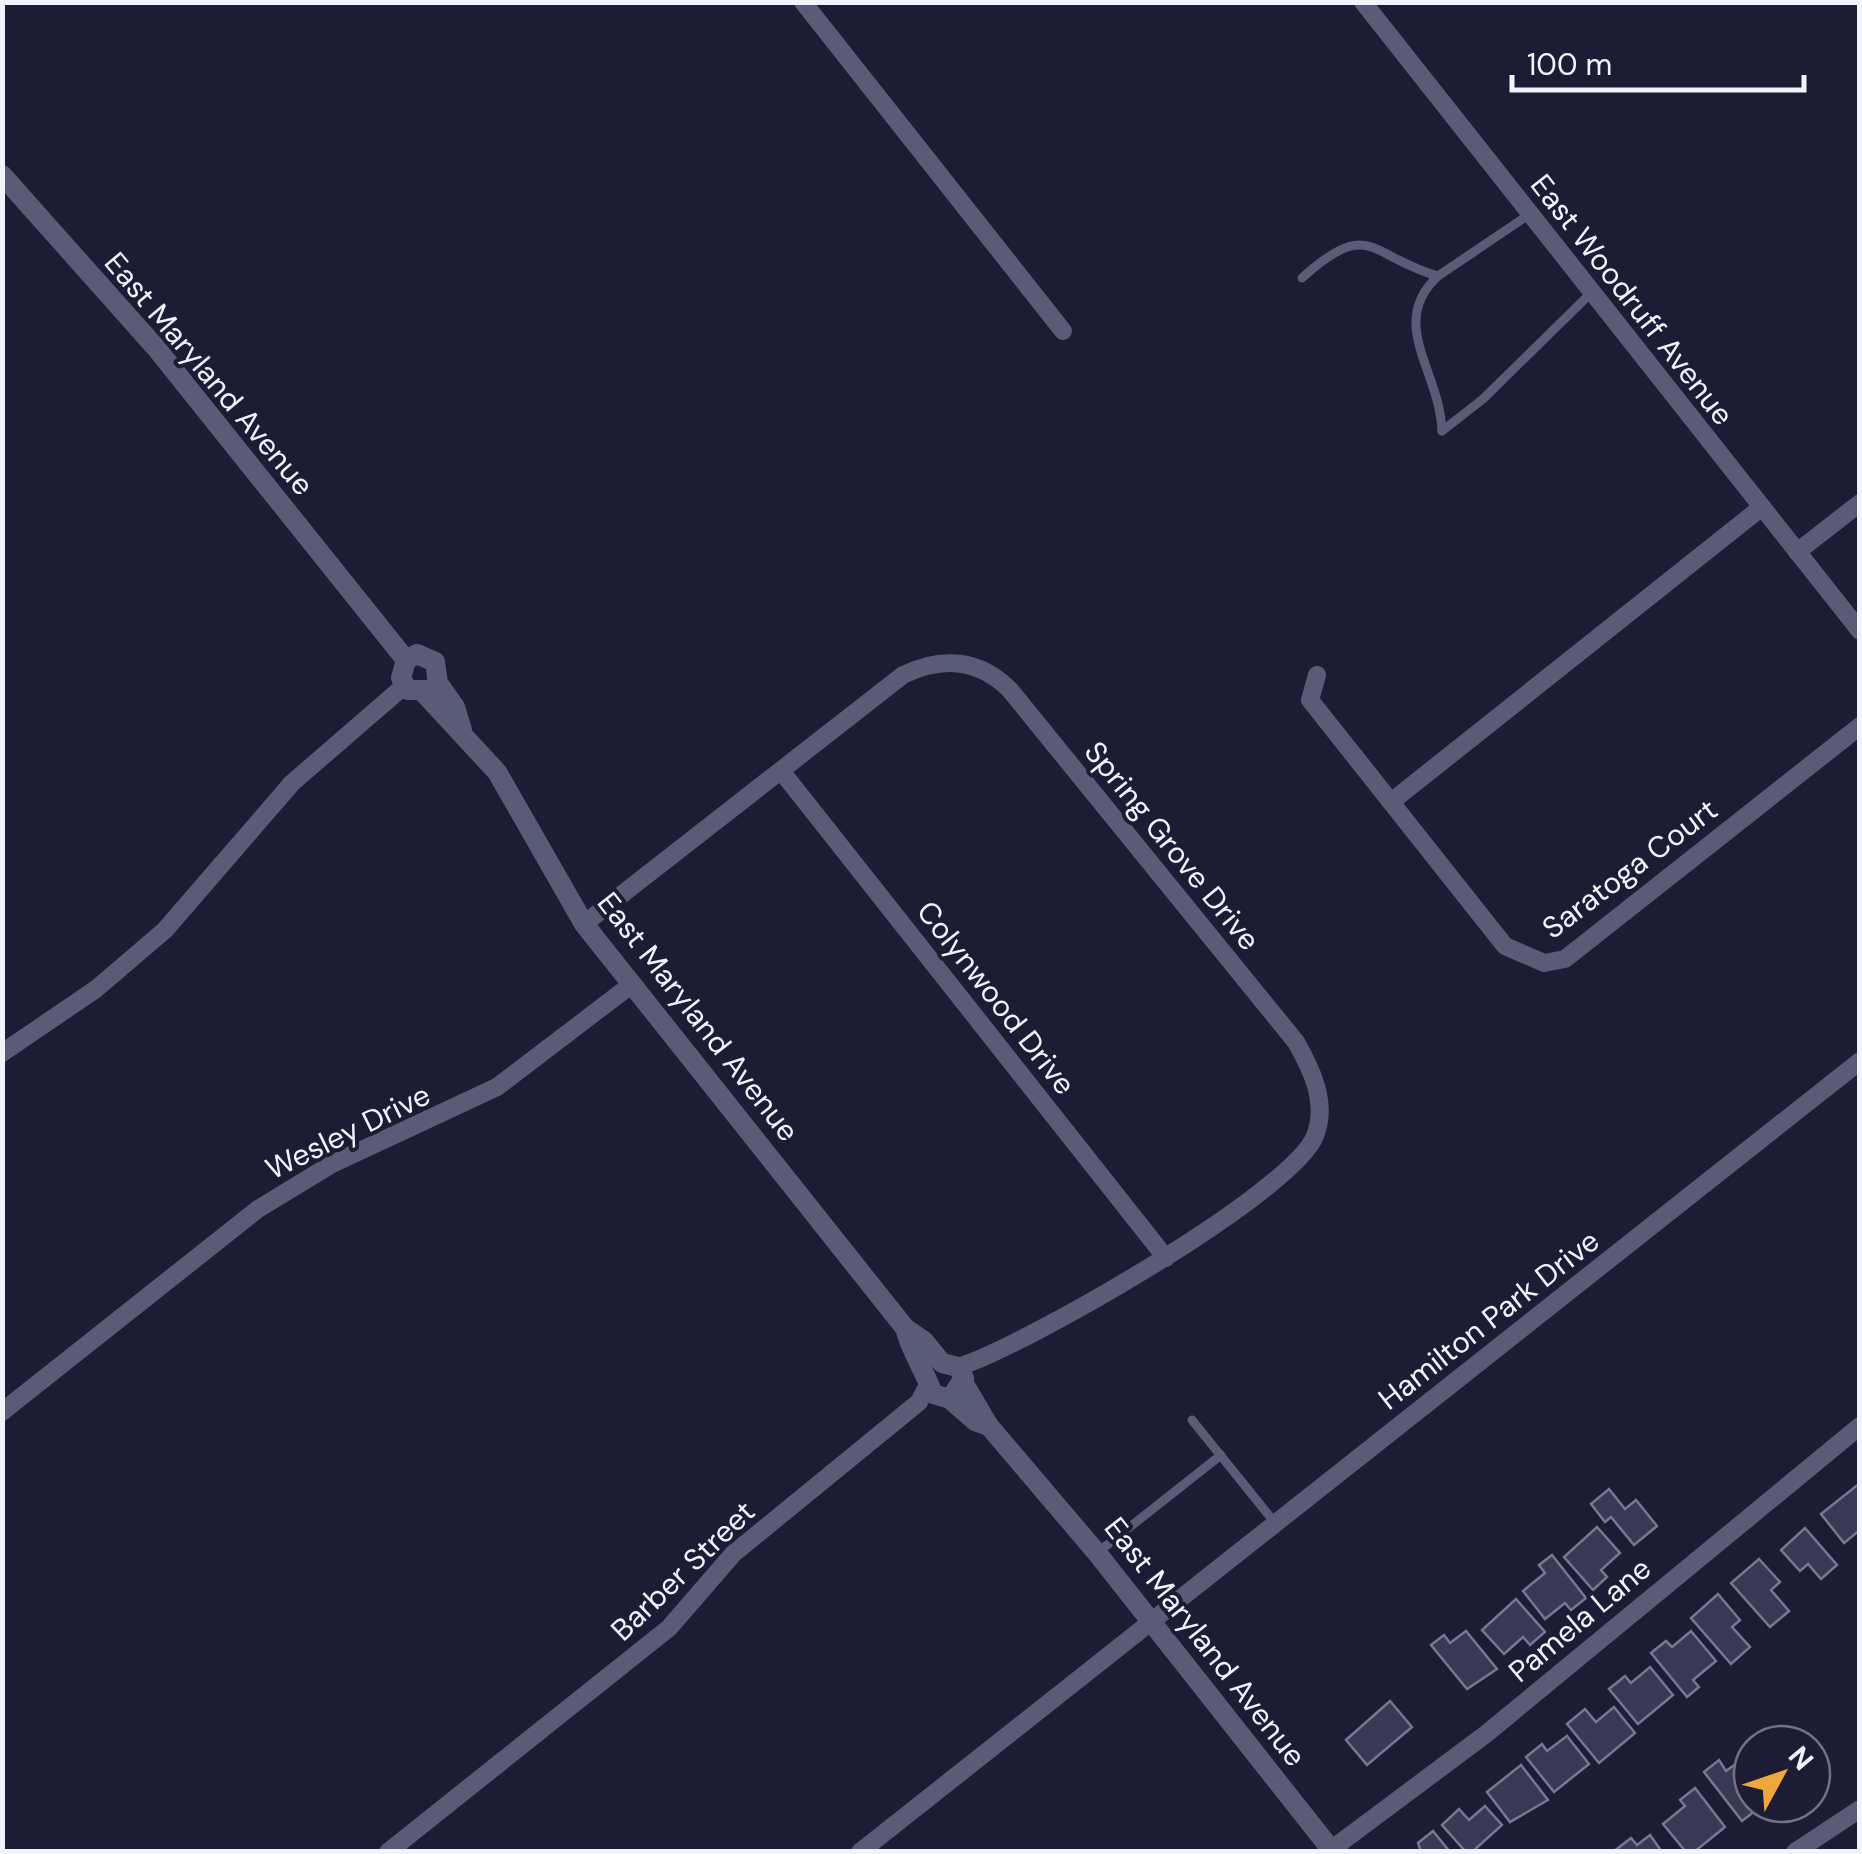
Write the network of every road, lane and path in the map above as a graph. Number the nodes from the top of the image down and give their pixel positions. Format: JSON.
{"nodes":[{"id":1,"x":802,"y":2,"type":"edge"},
{"id":2,"x":1363,"y":2,"type":"edge"},
{"id":3,"x":2,"y":175,"type":"edge"},
{"id":4,"x":1530,"y":214,"type":"junction"},
{"id":5,"x":1438,"y":276,"type":"junction"},
{"id":6,"x":1302,"y":278,"type":"dead end"},
{"id":7,"x":1591,"y":292,"type":"junction"},
{"id":8,"x":1063,"y":331,"type":"dead end"},
{"id":9,"x":1860,"y":504,"type":"edge"},
{"id":10,"x":1762,"y":508,"type":"junction"},
{"id":11,"x":1797,"y":552,"type":"junction"},
{"id":12,"x":1860,"y":631,"type":"edge"},
{"id":13,"x":406,"y":660,"type":"junction"},
{"id":14,"x":1317,"y":675,"type":"dead end"},
{"id":15,"x":421,"y":687,"type":"junction"},
{"id":16,"x":1860,"y":726,"type":"edge"},
{"id":17,"x":782,"y":772,"type":"junction"},
{"id":18,"x":1391,"y":802,"type":"junction"},
{"id":19,"x":584,"y":924,"type":"junction"},
{"id":20,"x":631,"y":986,"type":"junction"},
{"id":21,"x":2,"y":1053,"type":"edge"},
{"id":22,"x":1860,"y":1061,"type":"edge"},
{"id":23,"x":1166,"y":1258,"type":"junction"},
{"id":24,"x":947,"y":1381,"type":"junction"},
{"id":25,"x":2,"y":1412,"type":"edge"},
{"id":26,"x":1192,"y":1420,"type":"dead end"},
{"id":27,"x":1860,"y":1426,"type":"edge"},
{"id":28,"x":1221,"y":1456,"type":"junction"},
{"id":29,"x":1276,"y":1525,"type":"junction"},
{"id":30,"x":1098,"y":1553,"type":"junction"},
{"id":31,"x":1152,"y":1623,"type":"junction"},
{"id":32,"x":1860,"y":1809,"type":"edge"},
{"id":33,"x":1330,"y":1851,"type":"edge"},
{"id":34,"x":388,"y":1852,"type":"edge"},
{"id":35,"x":860,"y":1852,"type":"edge"},
{"id":36,"x":1796,"y":1852,"type":"edge"}],
"edges":[{"from":1,"to":8,"type":"street"},
{"from":2,"to":4,"type":"street","name":"East Woodruff Avenue"},
{"from":3,"to":13,"type":"street","name":"East Maryland Avenue"},
{"from":4,"to":5,"type":"lane"},
{"from":4,"to":7,"type":"street","name":"East Woodruff Avenue"},
{"from":5,"to":6,"type":"lane"},
{"from":5,"to":7,"type":"lane"},
{"from":7,"to":10,"type":"street","name":"East Woodruff Avenue"},
{"from":9,"to":11,"type":"street"},
{"from":10,"to":11,"type":"street","name":"East Woodruff Avenue"},
{"from":10,"to":18,"type":"street"},
{"from":11,"to":12,"type":"street","name":"East Woodruff Avenue"},
{"from":13,"to":15,"type":"street"},
{"from":13,"to":15,"type":"street","name":"East Maryland Avenue"},
{"from":14,"to":18,"type":"street","name":"Saratoga Court"},
{"from":15,"to":19,"type":"street","name":"East Maryland Avenue"},
{"from":15,"to":21,"type":"street"},
{"from":16,"to":18,"type":"street","name":"Saratoga Court"},
{"from":17,"to":19,"type":"street","name":"Spring Grove Drive"},
{"from":17,"to":23,"type":"street","name":"Colynwood Drive"},
{"from":17,"to":23,"type":"street","name":"Spring Grove Drive"},
{"from":19,"to":20,"type":"street","name":"East Maryland Avenue"},
{"from":20,"to":24,"type":"street","name":"East Maryland Avenue"},
{"from":20,"to":25,"type":"street","name":"Wesley Drive"},
{"from":22,"to":29,"type":"street","name":"Hamilton Park Drive"},
{"from":23,"to":24,"type":"street","name":"Spring Grove Drive"},
{"from":24,"to":30,"type":"street","name":"East Maryland Avenue"},
{"from":24,"to":34,"type":"street","name":"Barber Street"},
{"from":26,"to":28,"type":"lane"},
{"from":27,"to":33,"type":"street","name":"Pamela Lane"},
{"from":28,"to":29,"type":"lane"},
{"from":28,"to":30,"type":"lane"},
{"from":29,"to":31,"type":"street","name":"Hamilton Park Drive"},
{"from":30,"to":31,"type":"street","name":"East Maryland Avenue"},
{"from":31,"to":33,"type":"street","name":"East Maryland Avenue"},
{"from":31,"to":35,"type":"street","name":"Hamilton Park Drive"},
{"from":32,"to":36,"type":"street"}]}
